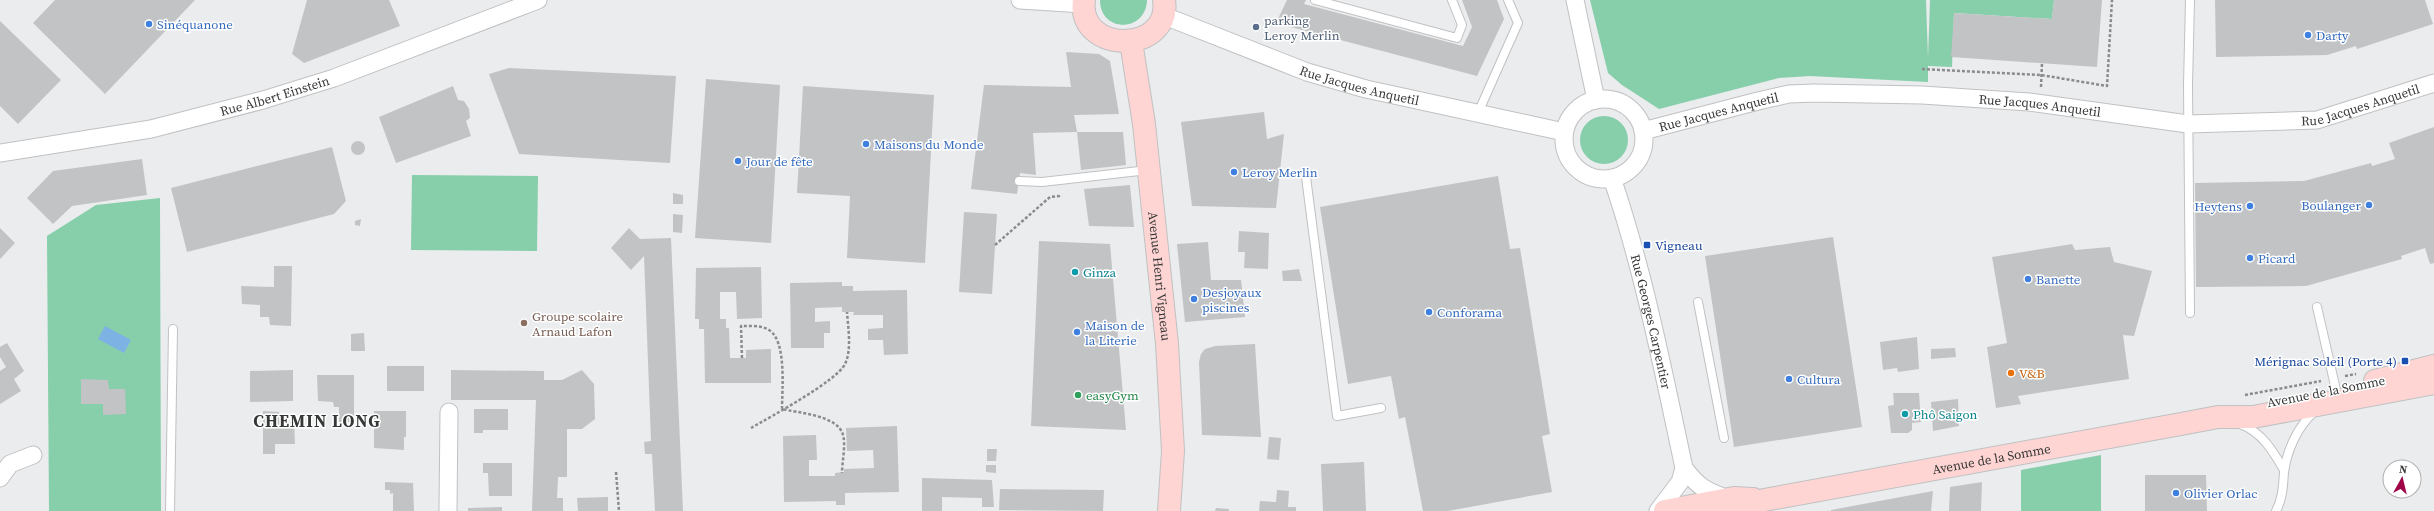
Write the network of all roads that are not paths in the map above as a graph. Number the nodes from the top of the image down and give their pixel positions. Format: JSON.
{"nodes":[{"id":1,"x":538,"y":0,"type":"edge"},
{"id":2,"x":1020,"y":0,"type":"edge"},
{"id":3,"x":1315,"y":0,"type":"edge"},
{"id":4,"x":1452,"y":0,"type":"edge"},
{"id":5,"x":1508,"y":0,"type":"edge"},
{"id":6,"x":1575,"y":0,"type":"edge"},
{"id":7,"x":2190,"y":0,"type":"edge"},
{"id":8,"x":1084,"y":2,"type":"edge"},
{"id":9,"x":1163,"y":8,"type":"edge"},
{"id":10,"x":1131,"y":42,"type":"junction"},
{"id":11,"x":2434,"y":83,"type":"edge"},
{"id":12,"x":1596,"y":100,"type":"junction"},
{"id":13,"x":1478,"y":113,"type":"junction"},
{"id":14,"x":2188,"y":124,"type":"junction"},
{"id":15,"x":1643,"y":131,"type":"junction"},
{"id":16,"x":1564,"y":132,"type":"junction"},
{"id":17,"x":0,"y":153,"type":"edge"},
{"id":18,"x":1149,"y":170,"type":"junction"},
{"id":19,"x":1306,"y":177,"type":"dead end"},
{"id":20,"x":1612,"y":178,"type":"junction"},
{"id":21,"x":1018,"y":181,"type":"dead end"},
{"id":22,"x":1698,"y":302,"type":"dead end"},
{"id":23,"x":2317,"y":307,"type":"dead end"},
{"id":24,"x":2190,"y":312,"type":"dead end"},
{"id":25,"x":173,"y":329,"type":"dead end"},
{"id":26,"x":2434,"y":366,"type":"edge"},
{"id":27,"x":2434,"y":383,"type":"edge"},
{"id":28,"x":2331,"y":391,"type":"junction"},
{"id":29,"x":1381,"y":408,"type":"dead end"},
{"id":30,"x":449,"y":412,"type":"dead end"},
{"id":31,"x":2218,"y":417,"type":"junction"},
{"id":32,"x":1724,"y":438,"type":"dead end"},
{"id":33,"x":33,"y":455,"type":"dead end"},
{"id":34,"x":1684,"y":468,"type":"junction"},
{"id":35,"x":2284,"y":470,"type":"junction"},
{"id":36,"x":0,"y":478,"type":"edge"},
{"id":37,"x":1731,"y":505,"type":"edge"},
{"id":38,"x":1765,"y":505,"type":"edge"},
{"id":39,"x":170,"y":511,"type":"edge"},
{"id":40,"x":448,"y":511,"type":"edge"},
{"id":41,"x":1169,"y":511,"type":"edge"},
{"id":42,"x":1658,"y":511,"type":"edge"},
{"id":43,"x":1665,"y":511,"type":"edge"},
{"id":44,"x":2276,"y":511,"type":"edge"}],
"edges":[{"from":1,"to":17,"type":"street","name":"Rue Albert Einstein"},
{"from":2,"to":8,"type":"street"},
{"from":3,"to":4,"type":"lane"},
{"from":5,"to":13,"type":"lane"},
{"from":6,"to":12,"type":"street"},
{"from":7,"to":14,"type":"lane"},
{"from":8,"to":10,"type":"main road"},
{"from":9,"to":10,"type":"main road"},
{"from":9,"to":13,"type":"street","name":"Rue Jacques Anquetil"},
{"from":10,"to":18,"type":"main road","name":"Avenue Henri Vigneau"},
{"from":11,"to":14,"type":"street","name":"Rue Jacques Anquetil"},
{"from":12,"to":15,"type":"street"},
{"from":12,"to":16,"type":"street"},
{"from":13,"to":16,"type":"street","name":"Rue Jacques Anquetil"},
{"from":14,"to":15,"type":"street","name":"Rue Jacques Anquetil"},
{"from":14,"to":24,"type":"lane"},
{"from":15,"to":20,"type":"street"},
{"from":16,"to":20,"type":"street"},
{"from":18,"to":21,"type":"lane"},
{"from":18,"to":41,"type":"main road","name":"Avenue Henri Vigneau"},
{"from":19,"to":29,"type":"lane"},
{"from":20,"to":34,"type":"street","name":"Rue Georges Carpentier"},
{"from":22,"to":32,"type":"lane"},
{"from":23,"to":28,"type":"lane"},
{"from":25,"to":39,"type":"lane"},
{"from":26,"to":28,"type":"main road","name":"Avenue de la Somme"},
{"from":27,"to":28,"type":"main road","name":"Avenue de la Somme"},
{"from":28,"to":31,"type":"main road","name":"Avenue de la Somme"},
{"from":28,"to":35,"type":"lane"},
{"from":30,"to":40,"type":"street"},
{"from":31,"to":35,"type":"lane"},
{"from":31,"to":38,"type":"main road","name":"Avenue de la Somme"},
{"from":33,"to":36,"type":"street"},
{"from":34,"to":37,"type":"street"},
{"from":34,"to":42,"type":"street"},
{"from":35,"to":44,"type":"lane"},
{"from":37,"to":38,"type":"main road","name":"Avenue de la Somme"},
{"from":37,"to":43,"type":"main road","name":"Avenue de la Somme"}]}
